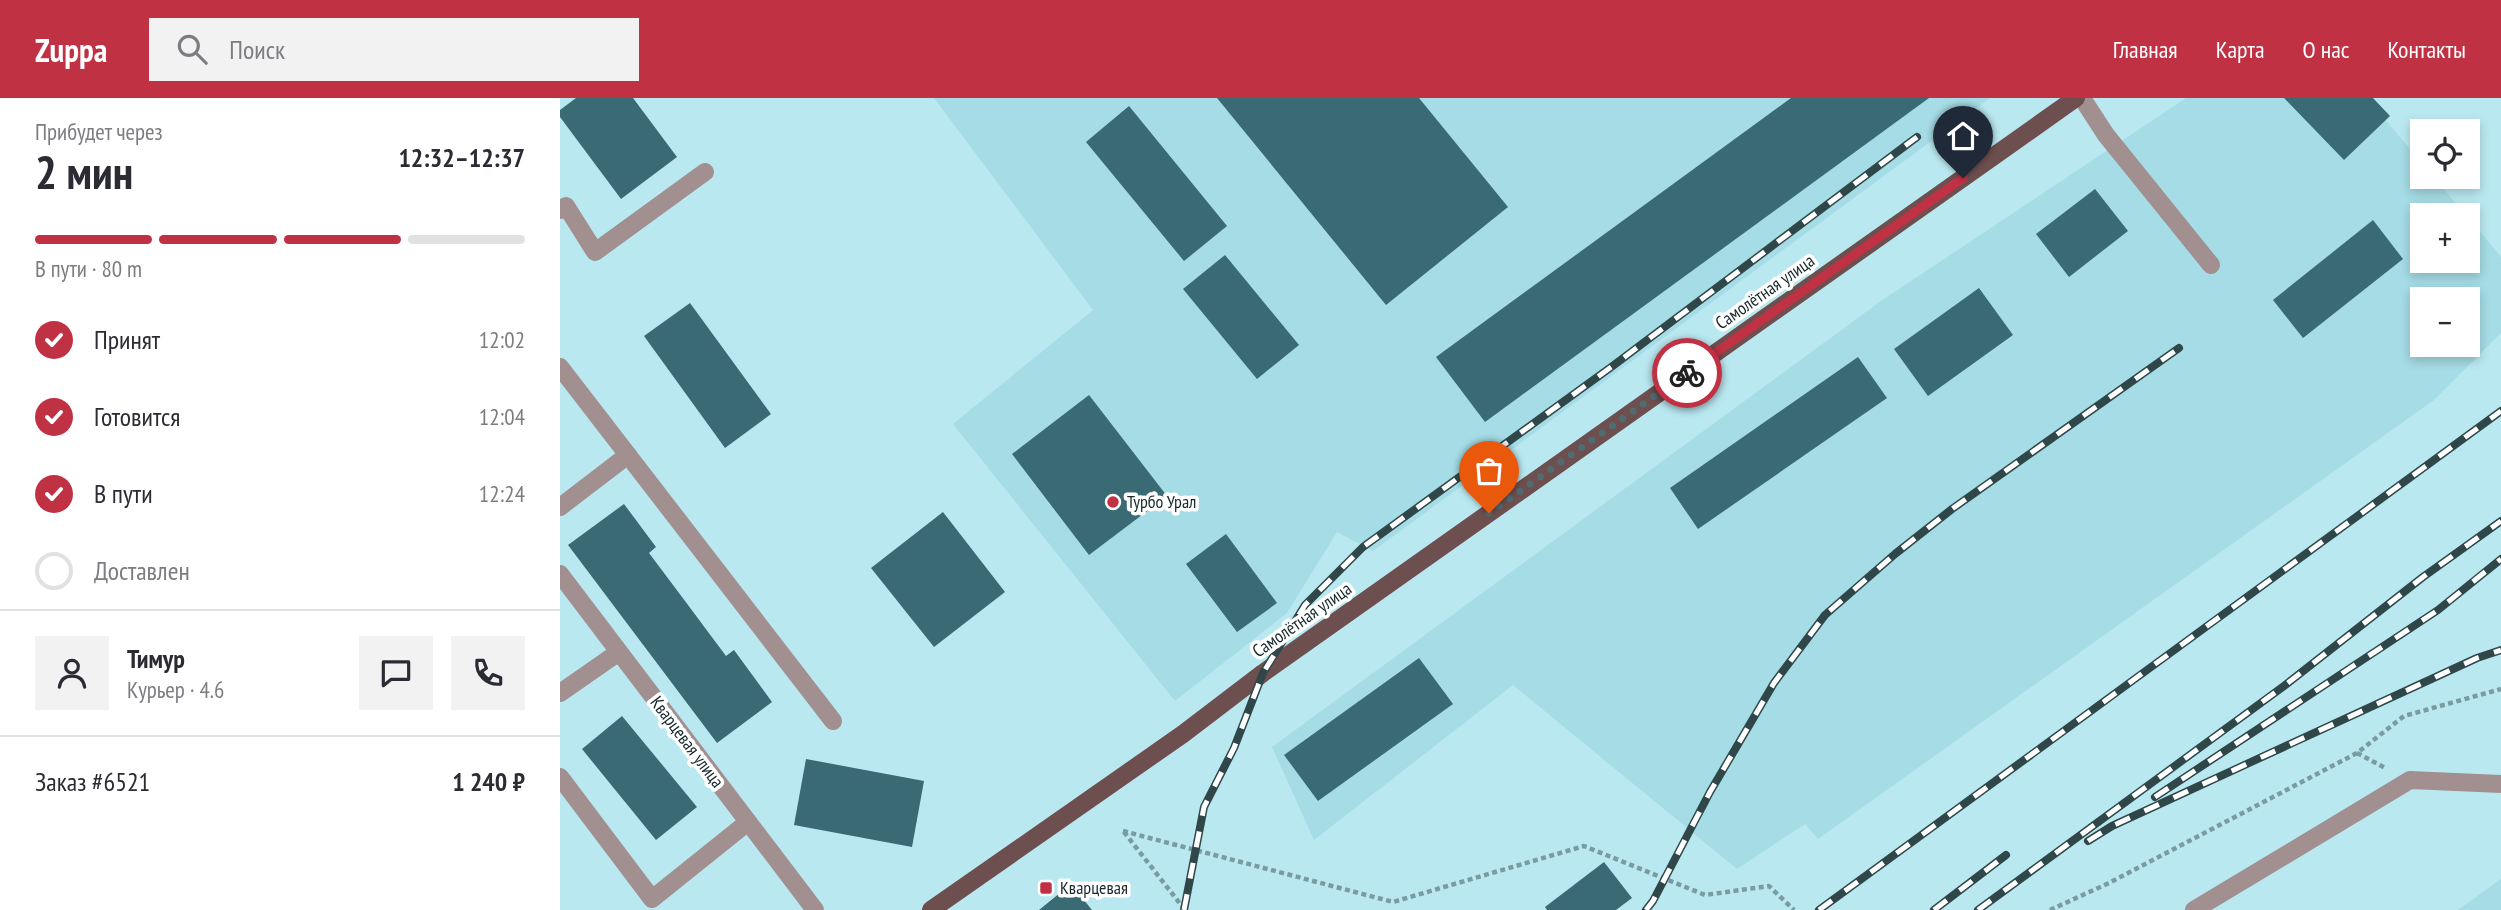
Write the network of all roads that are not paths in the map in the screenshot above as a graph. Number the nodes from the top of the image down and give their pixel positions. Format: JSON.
{"nodes":[{"id":1,"x":2076,"y":98,"type":"edge"},
{"id":2,"x":2082,"y":98,"type":"edge"},
{"id":3,"x":705,"y":172,"type":"dead end"},
{"id":4,"x":560,"y":210,"type":"edge"},
{"id":5,"x":2211,"y":265,"type":"dead end"},
{"id":6,"x":560,"y":367,"type":"edge"},
{"id":7,"x":628,"y":455,"type":"junction"},
{"id":8,"x":560,"y":508,"type":"edge"},
{"id":9,"x":560,"y":573,"type":"edge"},
{"id":10,"x":619,"y":652,"type":"junction"},
{"id":11,"x":560,"y":693,"type":"edge"},
{"id":12,"x":833,"y":721,"type":"dead end"},
{"id":13,"x":560,"y":777,"type":"edge"},
{"id":14,"x":2501,"y":784,"type":"edge"},
{"id":15,"x":748,"y":822,"type":"junction"},
{"id":16,"x":815,"y":910,"type":"edge"},
{"id":17,"x":930,"y":910,"type":"edge"},
{"id":18,"x":2194,"y":910,"type":"edge"}],
"edges":[{"from":1,"to":17,"type":"main road","name":"Самолётная улица"},
{"from":2,"to":5,"type":"street"},
{"from":3,"to":4,"type":"street"},
{"from":6,"to":7,"type":"street"},
{"from":7,"to":8,"type":"street"},
{"from":7,"to":12,"type":"street"},
{"from":9,"to":10,"type":"street","name":"Кварцевая улица"},
{"from":10,"to":11,"type":"street"},
{"from":10,"to":15,"type":"street","name":"Кварцевая улица"},
{"from":13,"to":15,"type":"street"},
{"from":14,"to":18,"type":"street"},
{"from":15,"to":16,"type":"street","name":"Кварцевая улица"}]}
